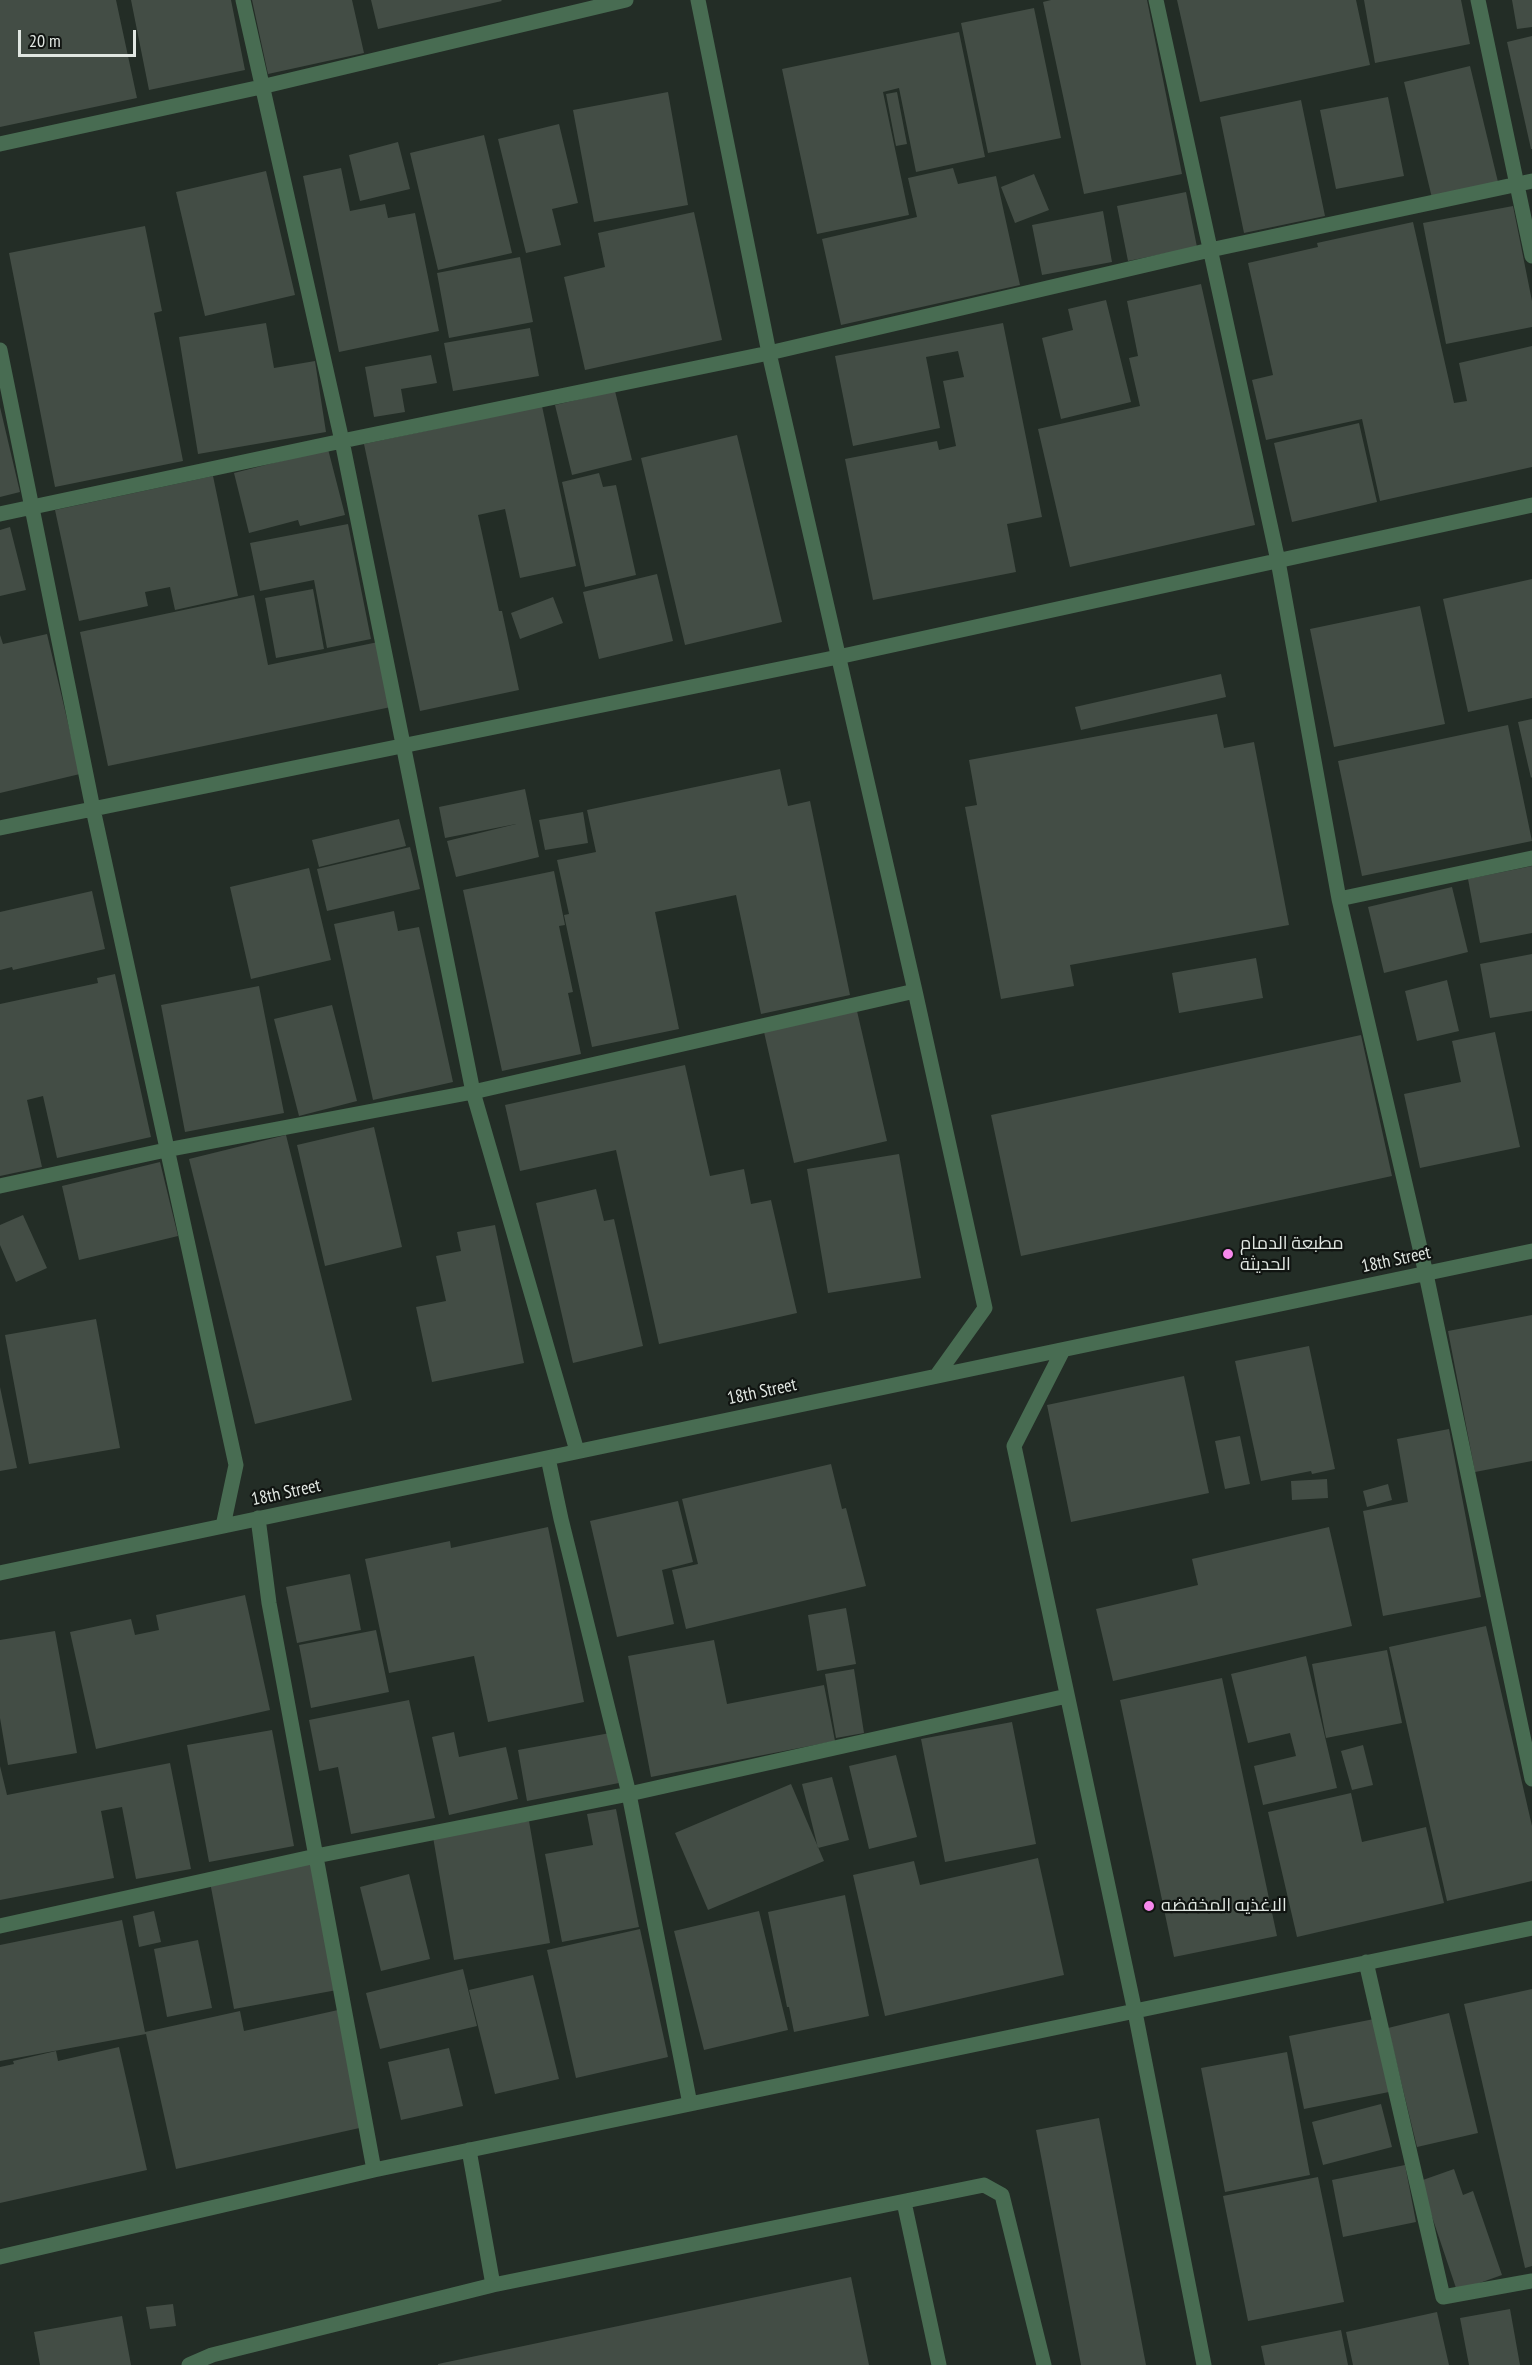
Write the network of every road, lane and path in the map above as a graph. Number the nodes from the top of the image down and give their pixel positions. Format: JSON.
{"nodes":[{"id":1,"x":243,"y":0,"type":"edge"},
{"id":2,"x":626,"y":0,"type":"edge"},
{"id":3,"x":698,"y":0,"type":"edge"},
{"id":4,"x":1156,"y":0,"type":"edge"},
{"id":5,"x":1478,"y":0,"type":"edge"},
{"id":6,"x":261,"y":87,"type":"junction"},
{"id":7,"x":0,"y":144,"type":"edge"},
{"id":8,"x":1524,"y":183,"type":"edge"},
{"id":9,"x":1210,"y":250,"type":"junction"},
{"id":10,"x":1532,"y":256,"type":"edge"},
{"id":11,"x":0,"y":350,"type":"edge"},
{"id":12,"x":769,"y":353,"type":"junction"},
{"id":13,"x":342,"y":441,"type":"junction"},
{"id":14,"x":1532,"y":505,"type":"edge"},
{"id":15,"x":32,"y":507,"type":"junction"},
{"id":16,"x":0,"y":514,"type":"edge"},
{"id":17,"x":1278,"y":561,"type":"junction"},
{"id":18,"x":838,"y":657,"type":"junction"},
{"id":19,"x":404,"y":745,"type":"junction"},
{"id":20,"x":93,"y":809,"type":"junction"},
{"id":21,"x":0,"y":828,"type":"edge"},
{"id":22,"x":1532,"y":858,"type":"edge"},
{"id":23,"x":1339,"y":899,"type":"junction"},
{"id":24,"x":915,"y":991,"type":"junction"},
{"id":25,"x":473,"y":1092,"type":"junction"},
{"id":26,"x":166,"y":1150,"type":"junction"},
{"id":27,"x":0,"y":1186,"type":"edge"},
{"id":28,"x":1532,"y":1251,"type":"edge"},
{"id":29,"x":1426,"y":1274,"type":"junction"},
{"id":30,"x":1063,"y":1350,"type":"junction"},
{"id":31,"x":937,"y":1375,"type":"junction"},
{"id":32,"x":577,"y":1451,"type":"junction"},
{"id":33,"x":549,"y":1458,"type":"junction"},
{"id":34,"x":258,"y":1518,"type":"junction"},
{"id":35,"x":223,"y":1527,"type":"junction"},
{"id":36,"x":0,"y":1573,"type":"edge"},
{"id":37,"x":1067,"y":1696,"type":"junction"},
{"id":38,"x":1532,"y":1779,"type":"edge"},
{"id":39,"x":628,"y":1794,"type":"junction"},
{"id":40,"x":316,"y":1856,"type":"junction"},
{"id":41,"x":0,"y":1926,"type":"edge"},
{"id":42,"x":1532,"y":1928,"type":"edge"},
{"id":43,"x":1366,"y":1962,"type":"junction"},
{"id":44,"x":1135,"y":2012,"type":"junction"},
{"id":45,"x":690,"y":2104,"type":"junction"},
{"id":46,"x":469,"y":2150,"type":"junction"},
{"id":47,"x":374,"y":2170,"type":"junction"},
{"id":48,"x":904,"y":2202,"type":"junction"},
{"id":49,"x":0,"y":2257,"type":"edge"},
{"id":50,"x":1532,"y":2281,"type":"edge"},
{"id":51,"x":493,"y":2285,"type":"junction"},
{"id":52,"x":189,"y":2365,"type":"edge"},
{"id":53,"x":939,"y":2365,"type":"edge"},
{"id":54,"x":1044,"y":2365,"type":"edge"},
{"id":55,"x":1204,"y":2365,"type":"edge"}],
"edges":[{"from":1,"to":6,"type":"street"},
{"from":2,"to":6,"type":"street"},
{"from":3,"to":12,"type":"street"},
{"from":4,"to":9,"type":"street"},
{"from":5,"to":8,"type":"street"},
{"from":6,"to":7,"type":"street"},
{"from":6,"to":13,"type":"street"},
{"from":8,"to":9,"type":"street"},
{"from":8,"to":10,"type":"street"},
{"from":9,"to":12,"type":"street"},
{"from":9,"to":17,"type":"street"},
{"from":11,"to":15,"type":"street"},
{"from":12,"to":13,"type":"street"},
{"from":12,"to":18,"type":"street"},
{"from":13,"to":15,"type":"street"},
{"from":13,"to":19,"type":"street"},
{"from":14,"to":17,"type":"street"},
{"from":15,"to":16,"type":"street"},
{"from":15,"to":20,"type":"street"},
{"from":17,"to":18,"type":"street"},
{"from":17,"to":23,"type":"street"},
{"from":18,"to":19,"type":"street"},
{"from":18,"to":24,"type":"street"},
{"from":19,"to":20,"type":"street"},
{"from":19,"to":25,"type":"street"},
{"from":20,"to":21,"type":"street"},
{"from":20,"to":26,"type":"street"},
{"from":22,"to":23,"type":"street"},
{"from":23,"to":29,"type":"street"},
{"from":24,"to":25,"type":"street"},
{"from":24,"to":31,"type":"street"},
{"from":25,"to":26,"type":"street"},
{"from":25,"to":32,"type":"street"},
{"from":26,"to":27,"type":"street"},
{"from":26,"to":35,"type":"street"},
{"from":28,"to":29,"type":"street","name":"18th Street"},
{"from":29,"to":30,"type":"street","name":"18th Street"},
{"from":29,"to":38,"type":"street"},
{"from":30,"to":31,"type":"street","name":"18th Street"},
{"from":30,"to":37,"type":"street"},
{"from":31,"to":32,"type":"street","name":"18th Street"},
{"from":32,"to":33,"type":"street","name":"18th Street"},
{"from":33,"to":34,"type":"street","name":"18th Street"},
{"from":33,"to":39,"type":"street"},
{"from":34,"to":35,"type":"street","name":"18th Street"},
{"from":34,"to":40,"type":"street"},
{"from":35,"to":36,"type":"street","name":"18th Street"},
{"from":37,"to":39,"type":"street"},
{"from":37,"to":44,"type":"street"},
{"from":39,"to":40,"type":"street"},
{"from":39,"to":45,"type":"street"},
{"from":40,"to":41,"type":"street"},
{"from":40,"to":47,"type":"street"},
{"from":42,"to":43,"type":"street"},
{"from":43,"to":44,"type":"street"},
{"from":43,"to":50,"type":"street"},
{"from":44,"to":45,"type":"street"},
{"from":44,"to":55,"type":"street"},
{"from":45,"to":46,"type":"street"},
{"from":46,"to":47,"type":"street"},
{"from":46,"to":51,"type":"street"},
{"from":47,"to":49,"type":"street"},
{"from":48,"to":51,"type":"street"},
{"from":48,"to":53,"type":"street"},
{"from":48,"to":54,"type":"street"},
{"from":51,"to":52,"type":"street"}]}
